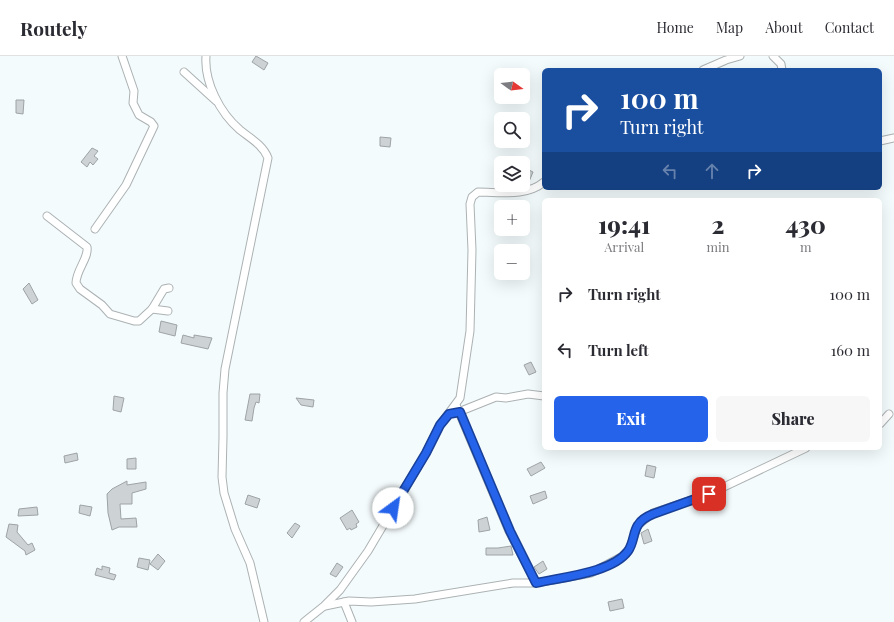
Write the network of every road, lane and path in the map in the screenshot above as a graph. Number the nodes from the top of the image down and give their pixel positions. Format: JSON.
{"nodes":[{"id":1,"x":122,"y":56,"type":"edge"},
{"id":2,"x":206,"y":56,"type":"edge"},
{"id":3,"x":740,"y":56,"type":"edge"},
{"id":4,"x":773,"y":56,"type":"edge"},
{"id":5,"x":708,"y":68,"type":"edge"},
{"id":6,"x":782,"y":68,"type":"edge"},
{"id":7,"x":184,"y":72,"type":"dead end"},
{"id":8,"x":219,"y":104,"type":"junction"},
{"id":9,"x":894,"y":138,"type":"edge"},
{"id":10,"x":882,"y":141,"type":"edge"},
{"id":11,"x":542,"y":184,"type":"edge"},
{"id":12,"x":47,"y":216,"type":"dead end"},
{"id":13,"x":95,"y":229,"type":"dead end"},
{"id":14,"x":169,"y":288,"type":"dead end"},
{"id":15,"x":152,"y":309,"type":"junction"},
{"id":16,"x":168,"y":311,"type":"dead end"},
{"id":17,"x":542,"y":396,"type":"edge"},
{"id":18,"x":456,"y":405,"type":"junction"},
{"id":19,"x":460,"y":412,"type":"junction"},
{"id":20,"x":449,"y":414,"type":"junction"},
{"id":21,"x":889,"y":414,"type":"dead end"},
{"id":22,"x":882,"y":422,"type":"edge"},
{"id":23,"x":802,"y":450,"type":"edge"},
{"id":24,"x":536,"y":583,"type":"junction"},
{"id":25,"x":344,"y":602,"type":"junction"},
{"id":26,"x":324,"y":606,"type":"junction"},
{"id":27,"x":264,"y":622,"type":"edge"},
{"id":28,"x":304,"y":622,"type":"edge"},
{"id":29,"x":352,"y":622,"type":"edge"}],
"edges":[{"from":1,"to":13,"type":"street"},
{"from":2,"to":8,"type":"street"},
{"from":3,"to":5,"type":"street"},
{"from":4,"to":6,"type":"street"},
{"from":7,"to":8,"type":"street"},
{"from":8,"to":27,"type":"street"},
{"from":9,"to":10,"type":"street"},
{"from":11,"to":18,"type":"street"},
{"from":12,"to":15,"type":"street"},
{"from":14,"to":15,"type":"street"},
{"from":15,"to":16,"type":"street"},
{"from":17,"to":19,"type":"street"},
{"from":18,"to":19,"type":"street"},
{"from":18,"to":20,"type":"street"},
{"from":19,"to":20,"type":"street"},
{"from":19,"to":24,"type":"street"},
{"from":20,"to":26,"type":"street"},
{"from":21,"to":22,"type":"street"},
{"from":23,"to":24,"type":"street"},
{"from":24,"to":25,"type":"street"},
{"from":25,"to":26,"type":"street"},
{"from":25,"to":29,"type":"street"},
{"from":26,"to":28,"type":"street"}]}
